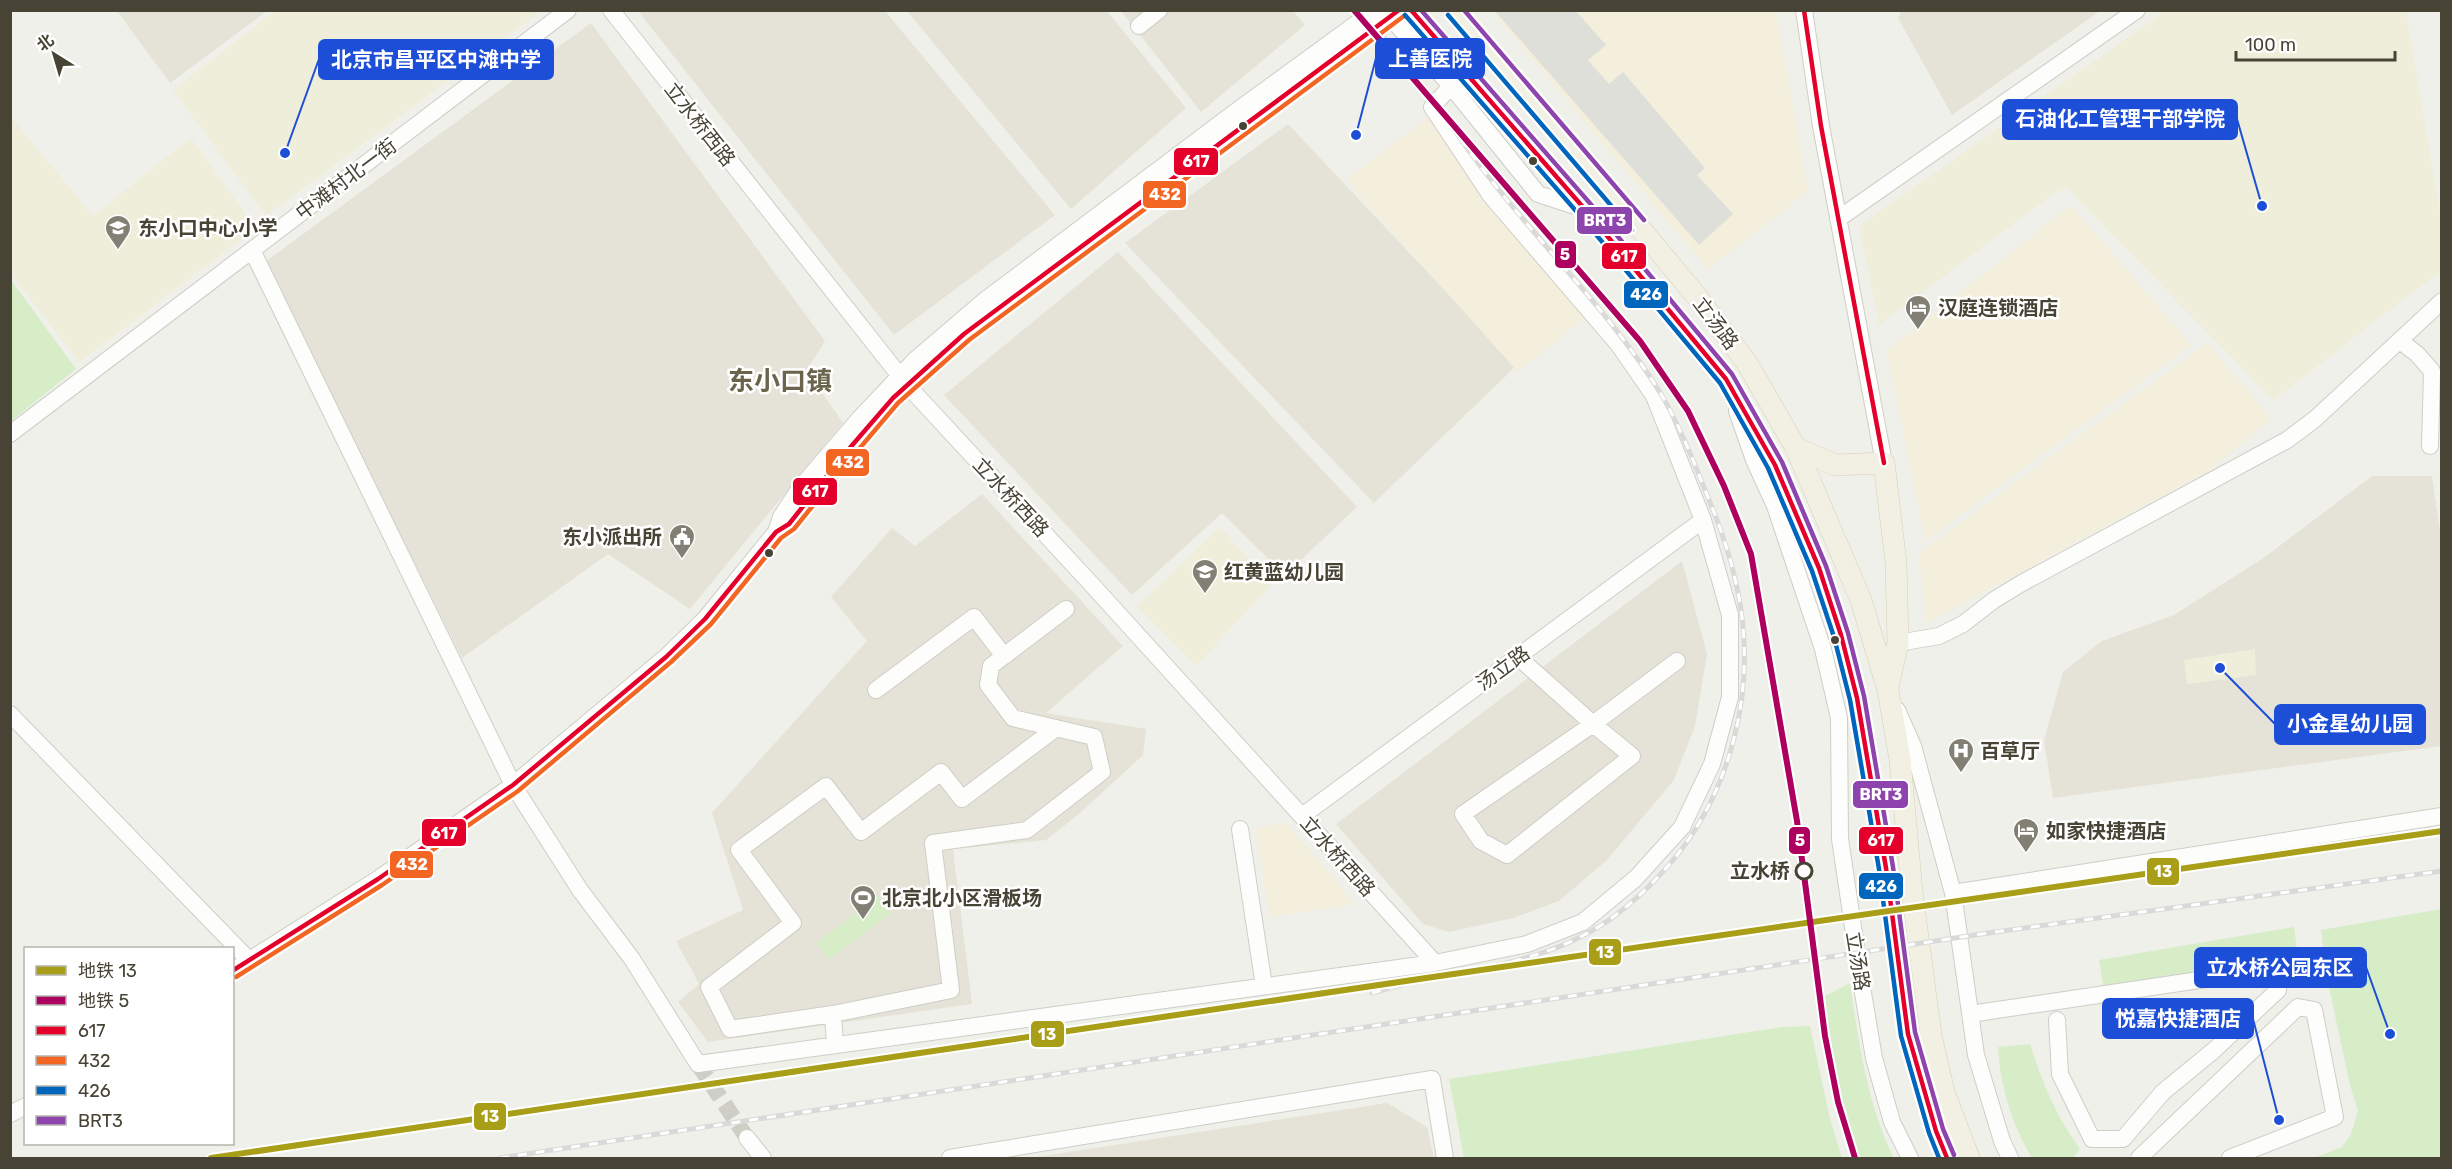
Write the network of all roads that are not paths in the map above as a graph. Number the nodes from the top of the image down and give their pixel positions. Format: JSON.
{"nodes":[{"id":1,"x":568,"y":10,"type":"edge"},
{"id":2,"x":611,"y":10,"type":"edge"},
{"id":3,"x":1159,"y":10,"type":"edge"},
{"id":4,"x":1411,"y":10,"type":"edge"},
{"id":5,"x":1454,"y":10,"type":"edge"},
{"id":6,"x":1804,"y":10,"type":"edge"},
{"id":7,"x":2137,"y":10,"type":"edge"},
{"id":8,"x":1387,"y":12,"type":"edge"},
{"id":9,"x":1139,"y":26,"type":"dead end"},
{"id":10,"x":1451,"y":86,"type":"junction"},
{"id":11,"x":1584,"y":209,"type":"junction"},
{"id":12,"x":1838,"y":219,"type":"junction"},
{"id":13,"x":252,"y":250,"type":"junction"},
{"id":14,"x":2442,"y":301,"type":"edge"},
{"id":15,"x":2400,"y":341,"type":"junction"},
{"id":16,"x":1726,"y":379,"type":"junction"},
{"id":17,"x":903,"y":380,"type":"junction"},
{"id":18,"x":10,"y":434,"type":"edge"},
{"id":19,"x":2430,"y":446,"type":"dead end"},
{"id":20,"x":1796,"y":448,"type":"junction"},
{"id":21,"x":1884,"y":463,"type":"junction"},
{"id":22,"x":1703,"y":520,"type":"junction"},
{"id":23,"x":1066,"y":609,"type":"dead end"},
{"id":24,"x":1898,"y":643,"type":"junction"},
{"id":25,"x":1004,"y":656,"type":"junction"},
{"id":26,"x":1518,"y":657,"type":"junction"},
{"id":27,"x":1677,"y":661,"type":"dead end"},
{"id":28,"x":876,"y":690,"type":"dead end"},
{"id":29,"x":1888,"y":690,"type":"junction"},
{"id":30,"x":10,"y":714,"type":"edge"},
{"id":31,"x":1593,"y":724,"type":"junction"},
{"id":32,"x":1056,"y":728,"type":"junction"},
{"id":33,"x":513,"y":784,"type":"junction"},
{"id":34,"x":1302,"y":816,"type":"junction"},
{"id":35,"x":2442,"y":816,"type":"edge"},
{"id":36,"x":1240,"y":829,"type":"dead end"},
{"id":37,"x":1953,"y":893,"type":"junction"},
{"id":38,"x":249,"y":960,"type":"junction"},
{"id":39,"x":1435,"y":963,"type":"junction"},
{"id":40,"x":234,"y":970,"type":"edge"},
{"id":41,"x":1264,"y":987,"type":"junction"},
{"id":42,"x":833,"y":1014,"type":"junction"},
{"id":43,"x":1970,"y":1014,"type":"junction"},
{"id":44,"x":2057,"y":1020,"type":"dead end"},
{"id":45,"x":836,"y":1045,"type":"junction"},
{"id":46,"x":24,"y":1107,"type":"edge"},
{"id":47,"x":10,"y":1114,"type":"edge"},
{"id":48,"x":747,"y":1138,"type":"tunnel mouth"},
{"id":49,"x":763,"y":1158,"type":"edge"},
{"id":50,"x":950,"y":1158,"type":"edge"},
{"id":51,"x":1445,"y":1158,"type":"edge"},
{"id":52,"x":1910,"y":1158,"type":"edge"},
{"id":53,"x":1947,"y":1158,"type":"edge"},
{"id":54,"x":1969,"y":1158,"type":"edge"},
{"id":55,"x":2010,"y":1158,"type":"edge"},
{"id":56,"x":2139,"y":1158,"type":"edge"},
{"id":57,"x":2230,"y":1158,"type":"edge"}],
"edges":[{"from":1,"to":13,"type":"street","name":"中滩村北一街"},
{"from":2,"to":17,"type":"street","name":"立水桥西路"},
{"from":3,"to":9,"type":"street"},
{"from":4,"to":11,"type":"main road","name":"立汤路"},
{"from":5,"to":20,"type":"main road","name":"立汤路"},
{"from":6,"to":12,"type":"street"},
{"from":7,"to":12,"type":"street"},
{"from":8,"to":10,"type":"street"},
{"from":8,"to":17,"type":"street"},
{"from":10,"to":11,"type":"street"},
{"from":10,"to":22,"type":"street"},
{"from":11,"to":16,"type":"main road","name":"立汤路"},
{"from":12,"to":21,"type":"street"},
{"from":13,"to":18,"type":"street","name":"中滩村北一街"},
{"from":13,"to":33,"type":"street"},
{"from":14,"to":15,"type":"street"},
{"from":15,"to":19,"type":"street"},
{"from":15,"to":24,"type":"street"},
{"from":16,"to":52,"type":"street","name":"立汤路"},
{"from":16,"to":53,"type":"main road","name":"立汤路"},
{"from":17,"to":33,"type":"street"},
{"from":17,"to":34,"type":"street","name":"立水桥西路"},
{"from":20,"to":21,"type":"main road"},
{"from":20,"to":29,"type":"main road","name":"立汤路"},
{"from":21,"to":24,"type":"main road"},
{"from":22,"to":26,"type":"street","name":"汤立路"},
{"from":22,"to":39,"type":"street"},
{"from":23,"to":25,"type":"street"},
{"from":24,"to":29,"type":"main road"},
{"from":25,"to":28,"type":"street"},
{"from":25,"to":32,"type":"street"},
{"from":26,"to":31,"type":"street"},
{"from":26,"to":34,"type":"street","name":"汤立路"},
{"from":27,"to":31,"type":"street"},
{"from":29,"to":37,"type":"street","name":"立汤路"},
{"from":29,"to":54,"type":"main road","name":"立汤路"},
{"from":30,"to":38,"type":"street"},
{"from":31,"to":31,"type":"street"},
{"from":32,"to":42,"type":"street"},
{"from":32,"to":42,"type":"street"},
{"from":33,"to":38,"type":"street"},
{"from":33,"to":45,"type":"street"},
{"from":34,"to":39,"type":"street","name":"立水桥西路"},
{"from":35,"to":37,"type":"street"},
{"from":36,"to":41,"type":"street"},
{"from":37,"to":43,"type":"street","name":"立汤路"},
{"from":38,"to":40,"type":"street"},
{"from":39,"to":41,"type":"street"},
{"from":41,"to":45,"type":"street"},
{"from":42,"to":45,"type":"street"},
{"from":43,"to":44,"type":"street"},
{"from":43,"to":55,"type":"street","name":"立汤路"},
{"from":46,"to":47,"type":"street"},
{"from":48,"to":49,"type":"street"},
{"from":50,"to":51,"type":"street"},
{"from":56,"to":57,"type":"street"}]}
